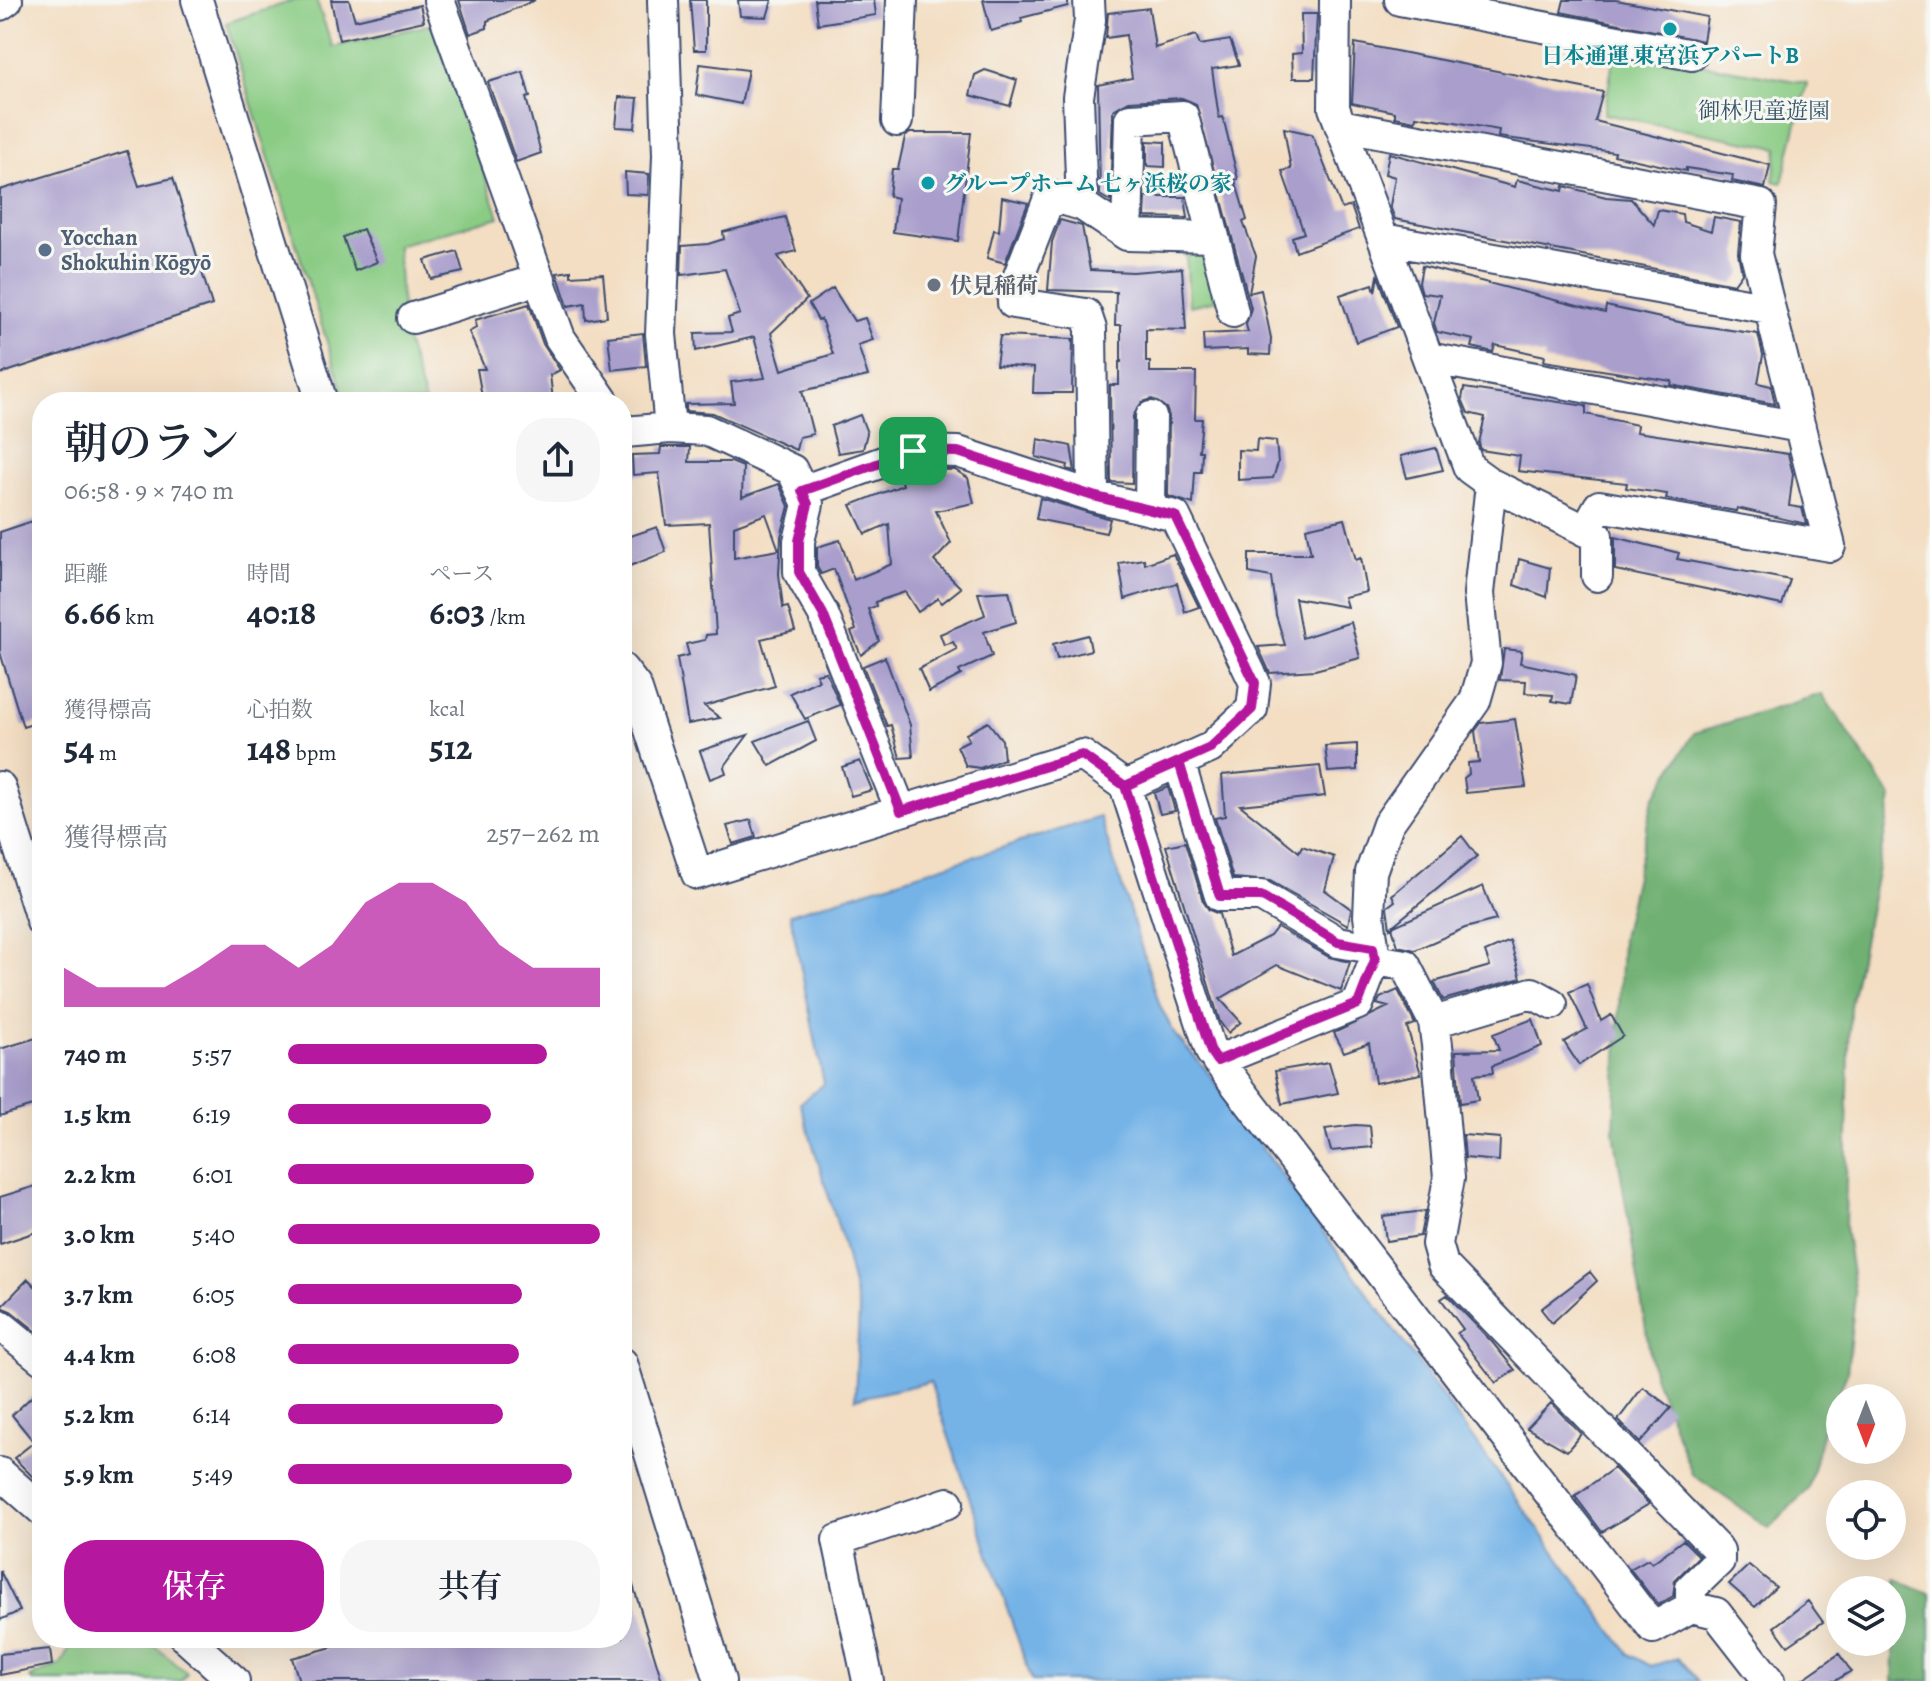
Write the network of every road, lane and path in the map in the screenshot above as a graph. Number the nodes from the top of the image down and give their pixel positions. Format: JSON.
{"nodes":[{"id":1,"x":7,"y":0,"type":"edge"},
{"id":2,"x":197,"y":0,"type":"edge"},
{"id":3,"x":439,"y":0,"type":"edge"},
{"id":4,"x":663,"y":0,"type":"edge"},
{"id":5,"x":902,"y":0,"type":"edge"},
{"id":6,"x":1089,"y":0,"type":"edge"},
{"id":7,"x":1335,"y":0,"type":"edge"},
{"id":8,"x":1400,"y":0,"type":"edge"},
{"id":9,"x":0,"y":5,"type":"edge"},
{"id":10,"x":1692,"y":55,"type":"dead end"},
{"id":11,"x":897,"y":121,"type":"dead end"},
{"id":12,"x":1340,"y":125,"type":"junction"},
{"id":13,"x":1082,"y":205,"type":"junction"},
{"id":14,"x":1127,"y":235,"type":"junction"},
{"id":15,"x":1214,"y":237,"type":"junction"},
{"id":16,"x":1383,"y":239,"type":"junction"},
{"id":17,"x":540,"y":279,"type":"junction"},
{"id":18,"x":1769,"y":308,"type":"junction"},
{"id":19,"x":1233,"y":312,"type":"dead end"},
{"id":20,"x":413,"y":318,"type":"dead end"},
{"id":21,"x":1428,"y":358,"type":"junction"},
{"id":22,"x":319,"y":392,"type":"edge"},
{"id":23,"x":597,"y":392,"type":"edge"},
{"id":24,"x":1151,"y":417,"type":"dead end"},
{"id":25,"x":1800,"y":427,"type":"junction"},
{"id":26,"x":670,"y":428,"type":"junction"},
{"id":27,"x":632,"y":431,"type":"edge"},
{"id":28,"x":1491,"y":484,"type":"junction"},
{"id":29,"x":802,"y":491,"type":"junction"},
{"id":30,"x":1093,"y":496,"type":"junction"},
{"id":31,"x":1150,"y":510,"type":"junction"},
{"id":32,"x":1585,"y":531,"type":"junction"},
{"id":33,"x":1597,"y":576,"type":"dead end"},
{"id":34,"x":632,"y":682,"type":"edge"},
{"id":35,"x":1179,"y":762,"type":"junction"},
{"id":36,"x":1125,"y":786,"type":"junction"},
{"id":37,"x":0,"y":787,"type":"edge"},
{"id":38,"x":901,"y":811,"type":"junction"},
{"id":39,"x":20,"y":840,"type":"edge"},
{"id":40,"x":32,"y":885,"type":"edge"},
{"id":41,"x":1374,"y":954,"type":"junction"},
{"id":42,"x":1552,"y":1004,"type":"dead end"},
{"id":43,"x":1434,"y":1022,"type":"junction"},
{"id":44,"x":1217,"y":1061,"type":"junction"},
{"id":45,"x":0,"y":1325,"type":"edge"},
{"id":46,"x":32,"y":1351,"type":"edge"},
{"id":47,"x":632,"y":1395,"type":"edge"},
{"id":48,"x":0,"y":1473,"type":"edge"},
{"id":49,"x":32,"y":1501,"type":"edge"},
{"id":50,"x":948,"y":1503,"type":"dead end"},
{"id":51,"x":1691,"y":1607,"type":"junction"},
{"id":52,"x":197,"y":1648,"type":"edge"},
{"id":53,"x":234,"y":1681,"type":"edge"},
{"id":54,"x":720,"y":1681,"type":"edge"},
{"id":55,"x":868,"y":1681,"type":"edge"},
{"id":56,"x":1769,"y":1681,"type":"edge"}],
"edges":[{"from":1,"to":9,"type":"street"},
{"from":2,"to":22,"type":"street"},
{"from":3,"to":17,"type":"street"},
{"from":4,"to":26,"type":"street"},
{"from":5,"to":11,"type":"street"},
{"from":6,"to":13,"type":"street"},
{"from":7,"to":12,"type":"street"},
{"from":8,"to":10,"type":"street"},
{"from":12,"to":16,"type":"street"},
{"from":12,"to":18,"type":"street"},
{"from":13,"to":14,"type":"street"},
{"from":13,"to":30,"type":"street"},
{"from":14,"to":15,"type":"street"},
{"from":14,"to":15,"type":"street"},
{"from":15,"to":19,"type":"street"},
{"from":16,"to":18,"type":"street"},
{"from":16,"to":21,"type":"street"},
{"from":17,"to":20,"type":"street"},
{"from":17,"to":23,"type":"street"},
{"from":18,"to":25,"type":"street"},
{"from":21,"to":25,"type":"street"},
{"from":21,"to":28,"type":"street"},
{"from":24,"to":31,"type":"street"},
{"from":25,"to":32,"type":"street"},
{"from":26,"to":27,"type":"street"},
{"from":26,"to":29,"type":"street"},
{"from":28,"to":32,"type":"street"},
{"from":28,"to":41,"type":"street"},
{"from":29,"to":30,"type":"street"},
{"from":29,"to":38,"type":"street"},
{"from":30,"to":31,"type":"street"},
{"from":31,"to":35,"type":"street"},
{"from":32,"to":33,"type":"street"},
{"from":34,"to":38,"type":"street"},
{"from":35,"to":36,"type":"street"},
{"from":35,"to":41,"type":"street"},
{"from":36,"to":38,"type":"street"},
{"from":36,"to":44,"type":"street"},
{"from":37,"to":39,"type":"street"},
{"from":39,"to":40,"type":"street"},
{"from":41,"to":43,"type":"street"},
{"from":41,"to":44,"type":"street"},
{"from":42,"to":43,"type":"street"},
{"from":43,"to":51,"type":"street"},
{"from":44,"to":51,"type":"street"},
{"from":45,"to":46,"type":"street"},
{"from":47,"to":54,"type":"street"},
{"from":48,"to":49,"type":"street"},
{"from":50,"to":55,"type":"street"},
{"from":51,"to":56,"type":"street"},
{"from":52,"to":53,"type":"street"}]}
